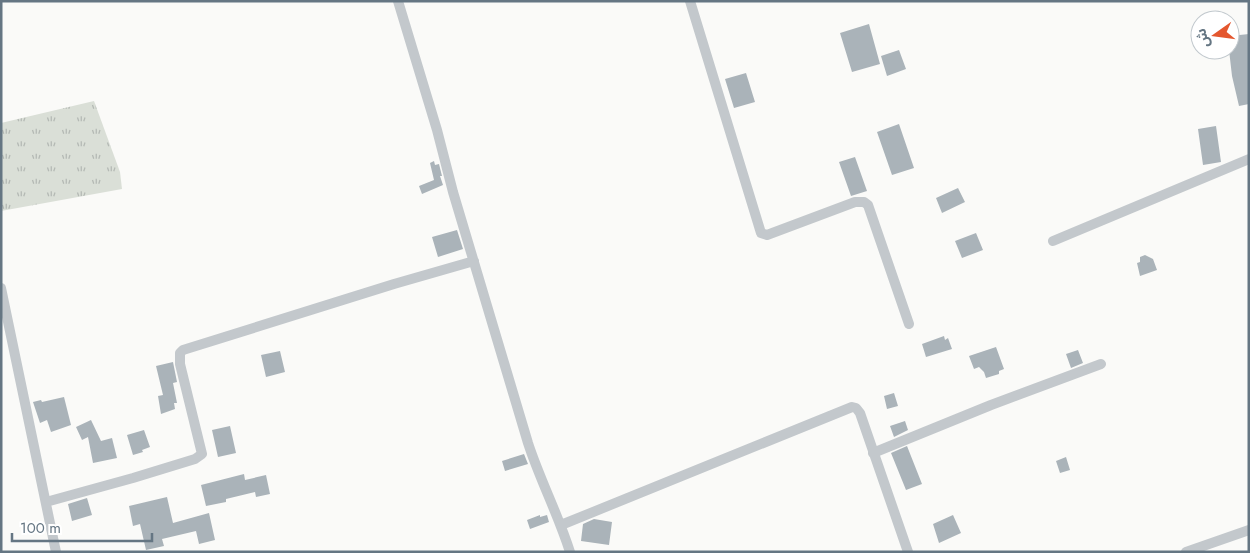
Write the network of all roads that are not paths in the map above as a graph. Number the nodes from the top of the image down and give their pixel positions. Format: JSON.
{"nodes":[{"id":1,"x":398,"y":1,"type":"edge"},
{"id":2,"x":690,"y":1,"type":"edge"},
{"id":3,"x":1249,"y":159,"type":"edge"},
{"id":4,"x":1052,"y":241,"type":"dead end"},
{"id":5,"x":474,"y":261,"type":"junction"},
{"id":6,"x":1,"y":288,"type":"edge"},
{"id":7,"x":909,"y":324,"type":"dead end"},
{"id":8,"x":1100,"y":364,"type":"dead end"},
{"id":9,"x":873,"y":453,"type":"junction"},
{"id":10,"x":46,"y":502,"type":"junction"},
{"id":11,"x":562,"y":524,"type":"junction"},
{"id":12,"x":1249,"y":530,"type":"edge"},
{"id":13,"x":56,"y":552,"type":"edge"},
{"id":14,"x":570,"y":552,"type":"edge"},
{"id":15,"x":908,"y":552,"type":"edge"},
{"id":16,"x":1186,"y":552,"type":"edge"}],
"edges":[{"from":1,"to":5,"type":"street"},
{"from":2,"to":7,"type":"street"},
{"from":3,"to":4,"type":"street"},
{"from":5,"to":10,"type":"street"},
{"from":5,"to":11,"type":"street"},
{"from":6,"to":10,"type":"street"},
{"from":8,"to":9,"type":"street"},
{"from":9,"to":11,"type":"street"},
{"from":9,"to":15,"type":"street"},
{"from":10,"to":13,"type":"street"},
{"from":11,"to":14,"type":"street"},
{"from":12,"to":16,"type":"street"}]}
